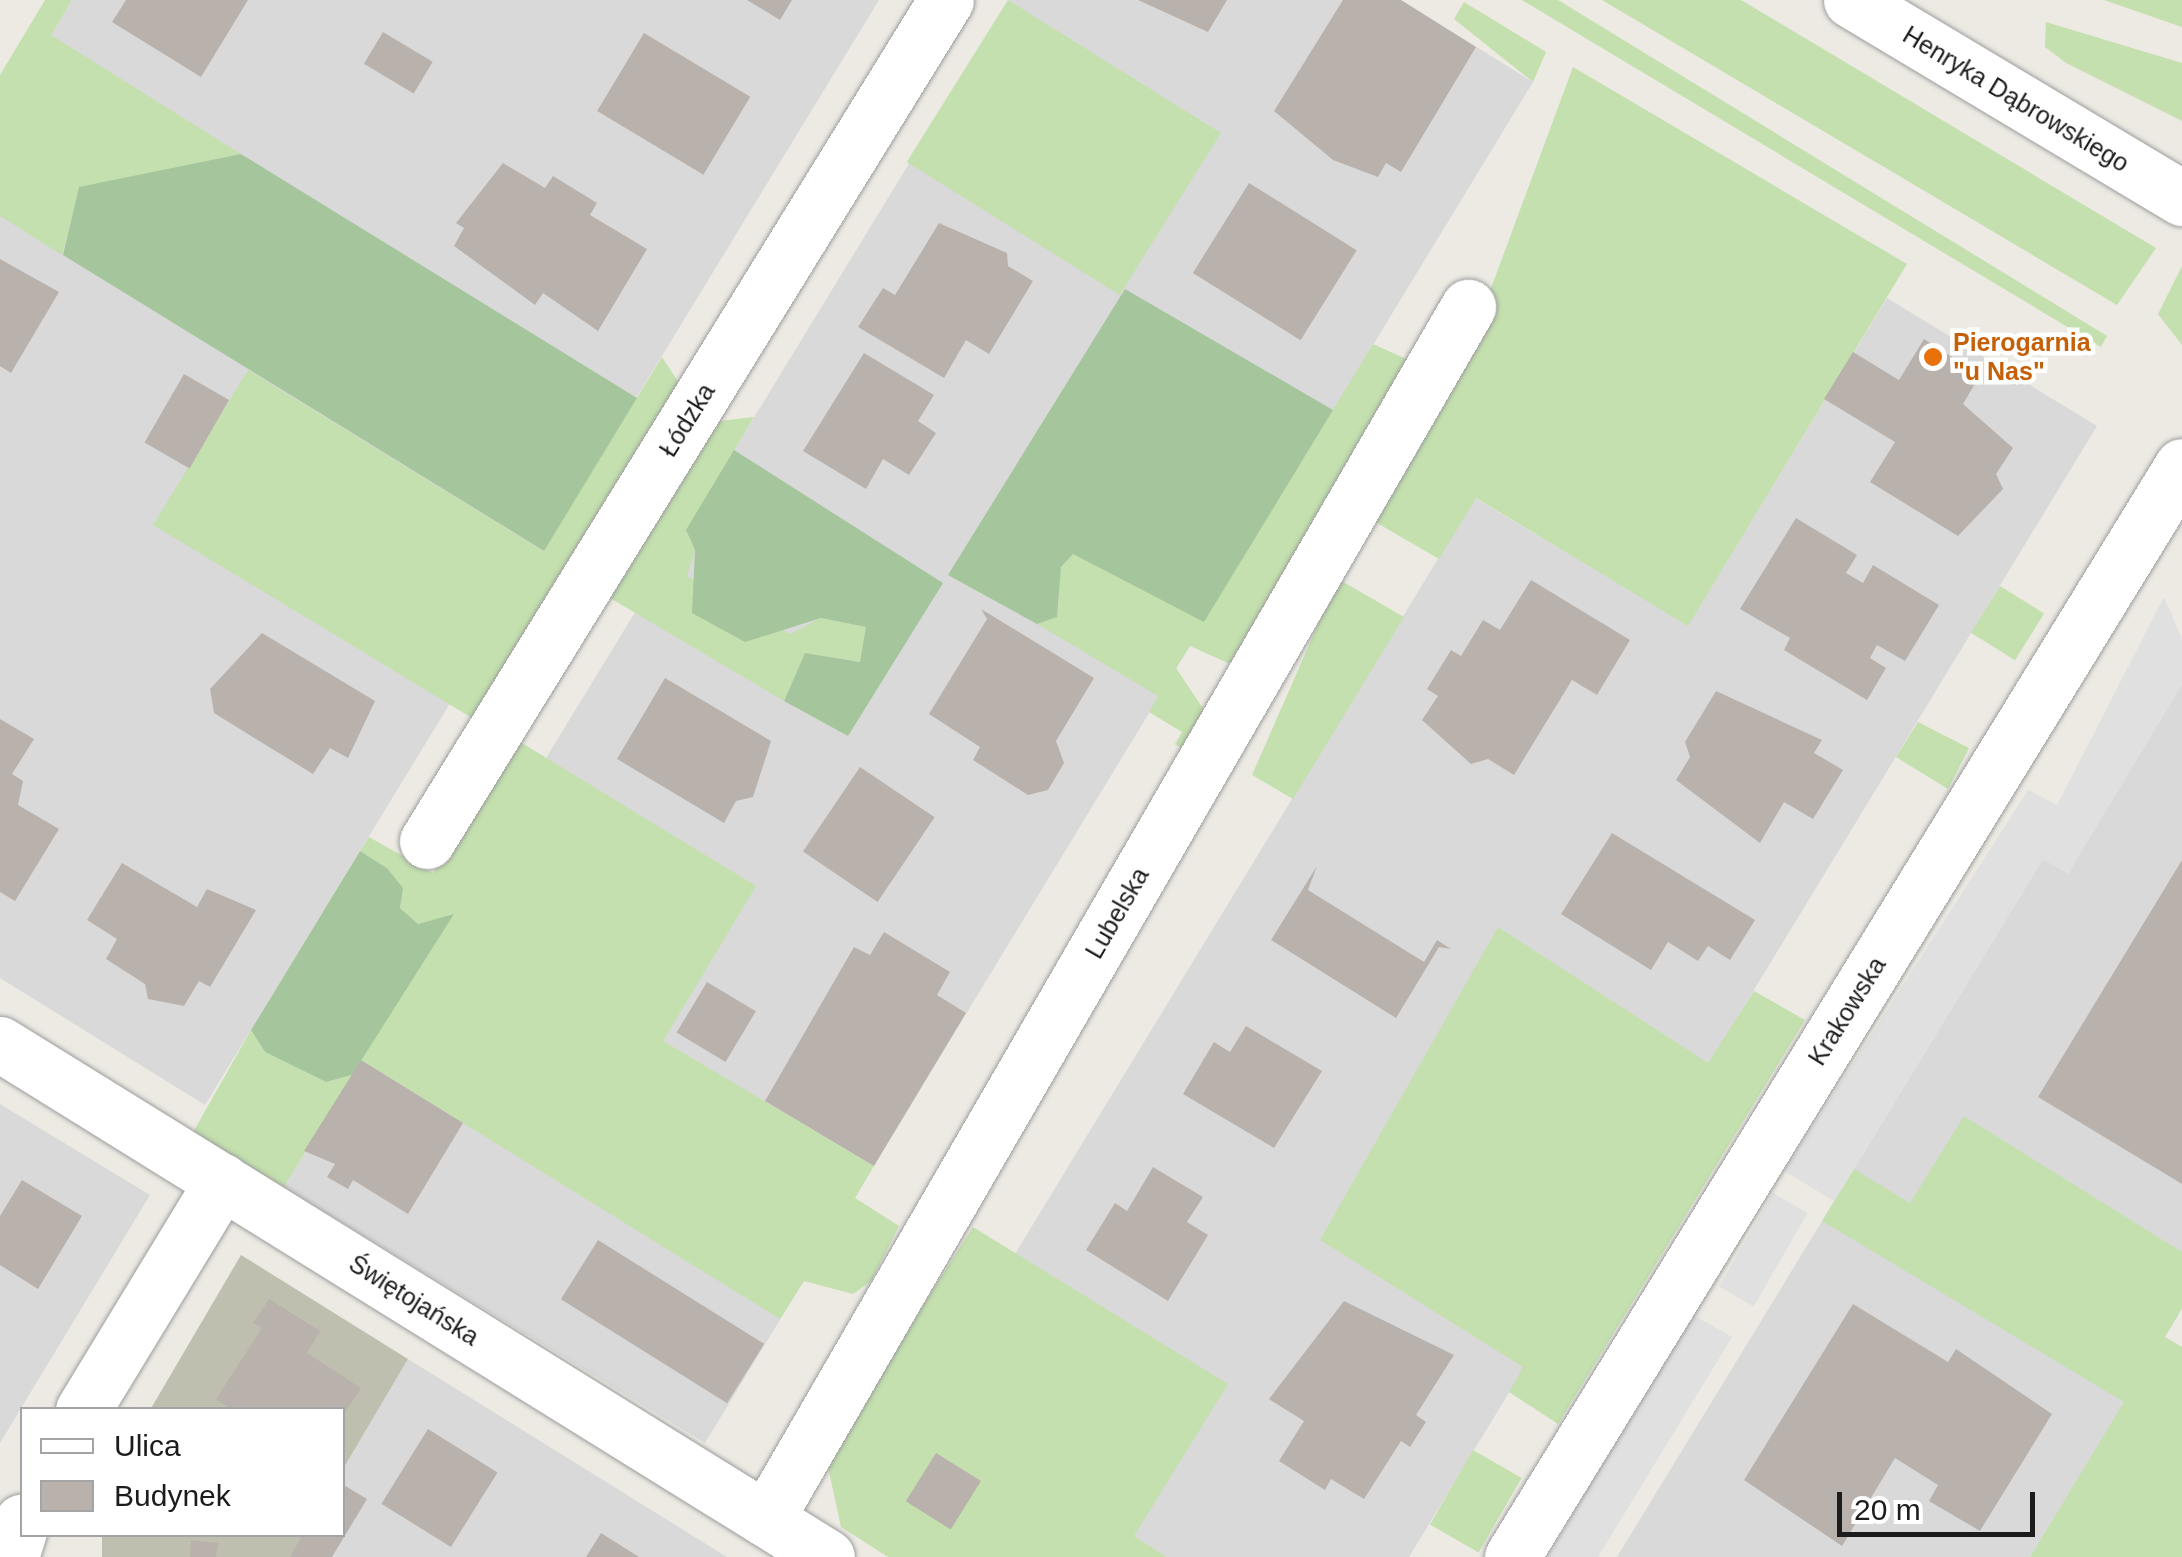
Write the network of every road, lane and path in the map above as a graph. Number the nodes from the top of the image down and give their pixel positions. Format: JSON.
{"nodes":[{"id":1,"x":946,"y":0,"type":"edge"},
{"id":2,"x":1851,"y":0,"type":"edge"},
{"id":3,"x":2182,"y":198,"type":"edge"},
{"id":4,"x":1468,"y":307,"type":"dead end"},
{"id":5,"x":2182,"y":466,"type":"edge"},
{"id":6,"x":427,"y":840,"type":"dead end"},
{"id":7,"x":0,"y":1044,"type":"edge"},
{"id":8,"x":222,"y":1181,"type":"junction"},
{"id":9,"x":86,"y":1407,"type":"edge"},
{"id":10,"x":766,"y":1519,"type":"junction"},
{"id":11,"x":20,"y":1528,"type":"edge"},
{"id":12,"x":11,"y":1557,"type":"edge"},
{"id":13,"x":827,"y":1557,"type":"edge"},
{"id":14,"x":1512,"y":1557,"type":"edge"}],
"edges":[{"from":1,"to":6,"type":"street","name":"Łódzka"},
{"from":2,"to":3,"type":"street","name":"Henryka Dąbrowskiego"},
{"from":4,"to":10,"type":"street","name":"Lubelska"},
{"from":5,"to":14,"type":"street","name":"Krakowska"},
{"from":7,"to":8,"type":"street","name":"Świętojańska"},
{"from":8,"to":9,"type":"street"},
{"from":8,"to":10,"type":"street","name":"Świętojańska"},
{"from":10,"to":13,"type":"street","name":"Świętojańska"},
{"from":11,"to":12,"type":"street"}]}
